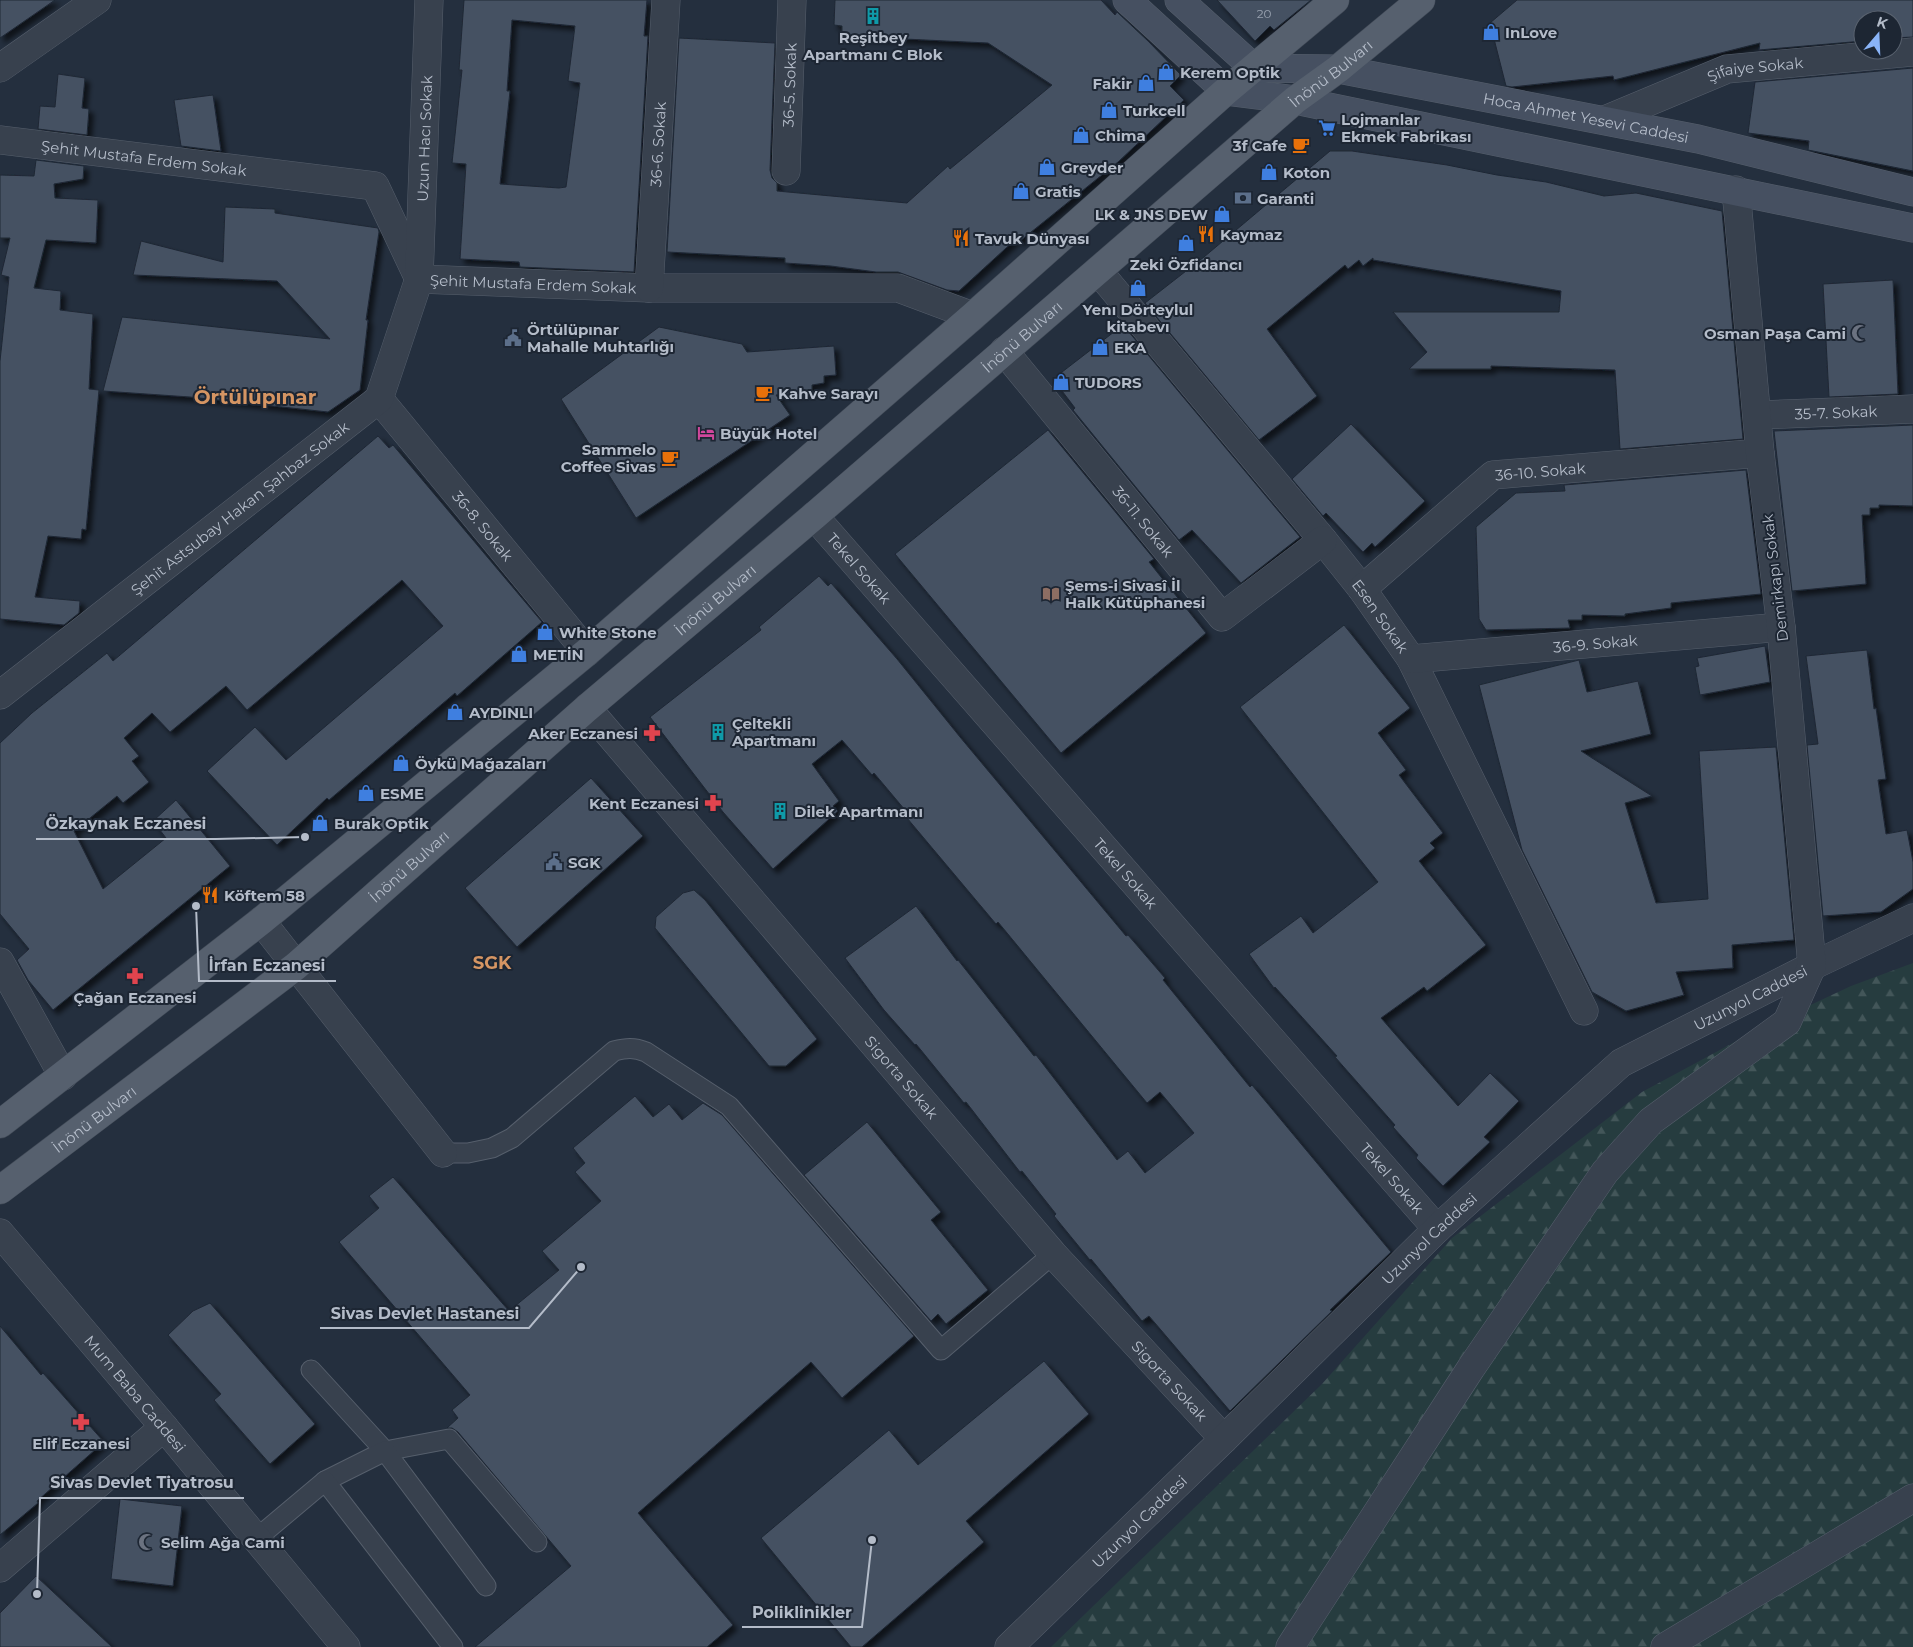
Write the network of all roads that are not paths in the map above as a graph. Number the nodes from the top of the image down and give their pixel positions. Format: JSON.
{"nodes":[{"id":1,"x":97,"y":0,"type":"edge"},
{"id":2,"x":429,"y":0,"type":"edge"},
{"id":3,"x":666,"y":0,"type":"edge"},
{"id":4,"x":792,"y":0,"type":"edge"},
{"id":5,"x":1127,"y":0,"type":"edge"},
{"id":6,"x":1179,"y":0,"type":"edge"},
{"id":7,"x":1336,"y":0,"type":"edge"},
{"id":8,"x":1421,"y":0,"type":"edge"},
{"id":9,"x":1913,"y":52,"type":"edge"},
{"id":10,"x":0,"y":68,"type":"edge"},
{"id":11,"x":1254,"y":68,"type":"junction"},
{"id":12,"x":1338,"y":69,"type":"junction"},
{"id":13,"x":1226,"y":91,"type":"junction"},
{"id":14,"x":1295,"y":100,"type":"junction"},
{"id":15,"x":1605,"y":120,"type":"junction"},
{"id":16,"x":0,"y":140,"type":"edge"},
{"id":17,"x":786,"y":171,"type":"dead end"},
{"id":18,"x":1736,"y":190,"type":"junction"},
{"id":19,"x":1913,"y":192,"type":"edge"},
{"id":20,"x":1913,"y":228,"type":"edge"},
{"id":21,"x":1098,"y":271,"type":"junction"},
{"id":22,"x":419,"y":279,"type":"junction"},
{"id":23,"x":649,"y":288,"type":"junction"},
{"id":24,"x":973,"y":316,"type":"junction"},
{"id":25,"x":1004,"y":351,"type":"junction"},
{"id":26,"x":379,"y":399,"type":"junction"},
{"id":27,"x":1913,"y":409,"type":"edge"},
{"id":28,"x":1758,"y":415,"type":"junction"},
{"id":29,"x":1760,"y":453,"type":"junction"},
{"id":30,"x":814,"y":516,"type":"junction"},
{"id":31,"x":1323,"y":540,"type":"junction"},
{"id":32,"x":1362,"y":589,"type":"junction"},
{"id":33,"x":1781,"y":627,"type":"junction"},
{"id":34,"x":587,"y":652,"type":"junction"},
{"id":35,"x":1411,"y":659,"type":"junction"},
{"id":36,"x":0,"y":695,"type":"edge"},
{"id":37,"x":587,"y":708,"type":"junction"},
{"id":38,"x":1913,"y":918,"type":"edge"},
{"id":39,"x":261,"y":921,"type":"junction"},
{"id":40,"x":0,"y":962,"type":"edge"},
{"id":41,"x":296,"y":966,"type":"junction"},
{"id":42,"x":1812,"y":966,"type":"junction"},
{"id":43,"x":1584,"y":1012,"type":"dead end"},
{"id":44,"x":63,"y":1076,"type":"junction"},
{"id":45,"x":0,"y":1124,"type":"edge"},
{"id":46,"x":443,"y":1153,"type":"joint"},
{"id":47,"x":0,"y":1190,"type":"edge"},
{"id":48,"x":1437,"y":1229,"type":"junction"},
{"id":49,"x":0,"y":1233,"type":"edge"},
{"id":50,"x":1053,"y":1254,"type":"junction"},
{"id":51,"x":312,"y":1370,"type":"dead end"},
{"id":52,"x":164,"y":1427,"type":"junction"},
{"id":53,"x":1224,"y":1439,"type":"junction"},
{"id":54,"x":385,"y":1451,"type":"junction"},
{"id":55,"x":325,"y":1481,"type":"junction"},
{"id":56,"x":1913,"y":1498,"type":"edge"},
{"id":57,"x":256,"y":1539,"type":"junction"},
{"id":58,"x":537,"y":1542,"type":"dead end"},
{"id":59,"x":0,"y":1568,"type":"edge"},
{"id":60,"x":486,"y":1586,"type":"dead end"},
{"id":61,"x":346,"y":1647,"type":"edge"},
{"id":62,"x":453,"y":1647,"type":"edge"},
{"id":63,"x":1009,"y":1647,"type":"edge"},
{"id":64,"x":1290,"y":1647,"type":"edge"},
{"id":65,"x":1665,"y":1647,"type":"edge"}],
"edges":[{"from":1,"to":10,"type":"street"},
{"from":2,"to":22,"type":"street","name":"Uzun Hacı Sokak"},
{"from":3,"to":23,"type":"street","name":"36-6. Sokak"},
{"from":4,"to":17,"type":"street","name":"36-5. Sokak"},
{"from":5,"to":13,"type":"street"},
{"from":6,"to":11,"type":"street"},
{"from":7,"to":11,"type":"main road"},
{"from":8,"to":12,"type":"main road","name":"İnönü Bulvarı"},
{"from":9,"to":15,"type":"street","name":"Şifaiye Sokak"},
{"from":11,"to":12,"type":"street","name":"Hoca Ahmet Yesevi Caddesi"},
{"from":11,"to":13,"type":"main road"},
{"from":12,"to":14,"type":"main road","name":"İnönü Bulvarı"},
{"from":12,"to":15,"type":"street","name":"Hoca Ahmet Yesevi Caddesi"},
{"from":13,"to":14,"type":"street"},
{"from":13,"to":24,"type":"main road"},
{"from":14,"to":18,"type":"street"},
{"from":14,"to":21,"type":"main road","name":"İnönü Bulvarı"},
{"from":15,"to":19,"type":"street","name":"Hoca Ahmet Yesevi Caddesi"},
{"from":16,"to":22,"type":"street","name":"Şehit Mustafa Erdem Sokak"},
{"from":18,"to":20,"type":"street"},
{"from":18,"to":28,"type":"street","name":"Demirkapı Sokak"},
{"from":21,"to":25,"type":"main road","name":"İnönü Bulvarı"},
{"from":21,"to":31,"type":"street","name":"Esen Sokak"},
{"from":22,"to":23,"type":"street","name":"Şehit Mustafa Erdem Sokak"},
{"from":22,"to":26,"type":"street"},
{"from":23,"to":24,"type":"street","name":"Şehit Mustafa Erdem Sokak"},
{"from":24,"to":34,"type":"main road"},
{"from":25,"to":30,"type":"main road","name":"İnönü Bulvarı"},
{"from":25,"to":31,"type":"street","name":"36-11. Sokak"},
{"from":26,"to":34,"type":"street","name":"36-8. Sokak"},
{"from":26,"to":36,"type":"street","name":"Şehit Astsubay Hakan Şahbaz Sokak"},
{"from":27,"to":28,"type":"street","name":"35-7. Sokak"},
{"from":28,"to":29,"type":"street","name":"Demirkapı Sokak"},
{"from":29,"to":32,"type":"street","name":"36-10. Sokak"},
{"from":29,"to":33,"type":"street","name":"Demirkapı Sokak"},
{"from":30,"to":37,"type":"main road","name":"İnönü Bulvarı"},
{"from":30,"to":48,"type":"street","name":"Tekel Sokak"},
{"from":31,"to":32,"type":"street","name":"Esen Sokak"},
{"from":32,"to":35,"type":"street","name":"Esen Sokak"},
{"from":33,"to":35,"type":"street","name":"36-9. Sokak"},
{"from":33,"to":42,"type":"street","name":"Demirkapı Sokak"},
{"from":34,"to":39,"type":"main road"},
{"from":35,"to":43,"type":"street","name":"Esen Sokak"},
{"from":37,"to":41,"type":"main road","name":"İnönü Bulvarı"},
{"from":37,"to":50,"type":"street","name":"Sigorta Sokak"},
{"from":38,"to":42,"type":"street","name":"Uzunyol Caddesi"},
{"from":39,"to":41,"type":"street"},
{"from":39,"to":44,"type":"main road"},
{"from":40,"to":44,"type":"street"},
{"from":41,"to":46,"type":"street"},
{"from":41,"to":47,"type":"main road","name":"İnönü Bulvarı"},
{"from":42,"to":48,"type":"street","name":"Uzunyol Caddesi"},
{"from":42,"to":64,"type":"street"},
{"from":44,"to":45,"type":"main road"},
{"from":46,"to":50,"type":"lane"},
{"from":48,"to":53,"type":"street","name":"Uzunyol Caddesi"},
{"from":49,"to":52,"type":"street","name":"Mum Baba Caddesi"},
{"from":50,"to":53,"type":"street","name":"Sigorta Sokak"},
{"from":51,"to":54,"type":"lane"},
{"from":52,"to":57,"type":"street","name":"Mum Baba Caddesi"},
{"from":52,"to":59,"type":"street"},
{"from":53,"to":63,"type":"street","name":"Uzunyol Caddesi"},
{"from":54,"to":55,"type":"lane"},
{"from":54,"to":58,"type":"lane"},
{"from":54,"to":60,"type":"lane"},
{"from":55,"to":57,"type":"lane"},
{"from":55,"to":62,"type":"lane"},
{"from":56,"to":65,"type":"street"},
{"from":57,"to":61,"type":"street","name":"Mum Baba Caddesi"}]}
